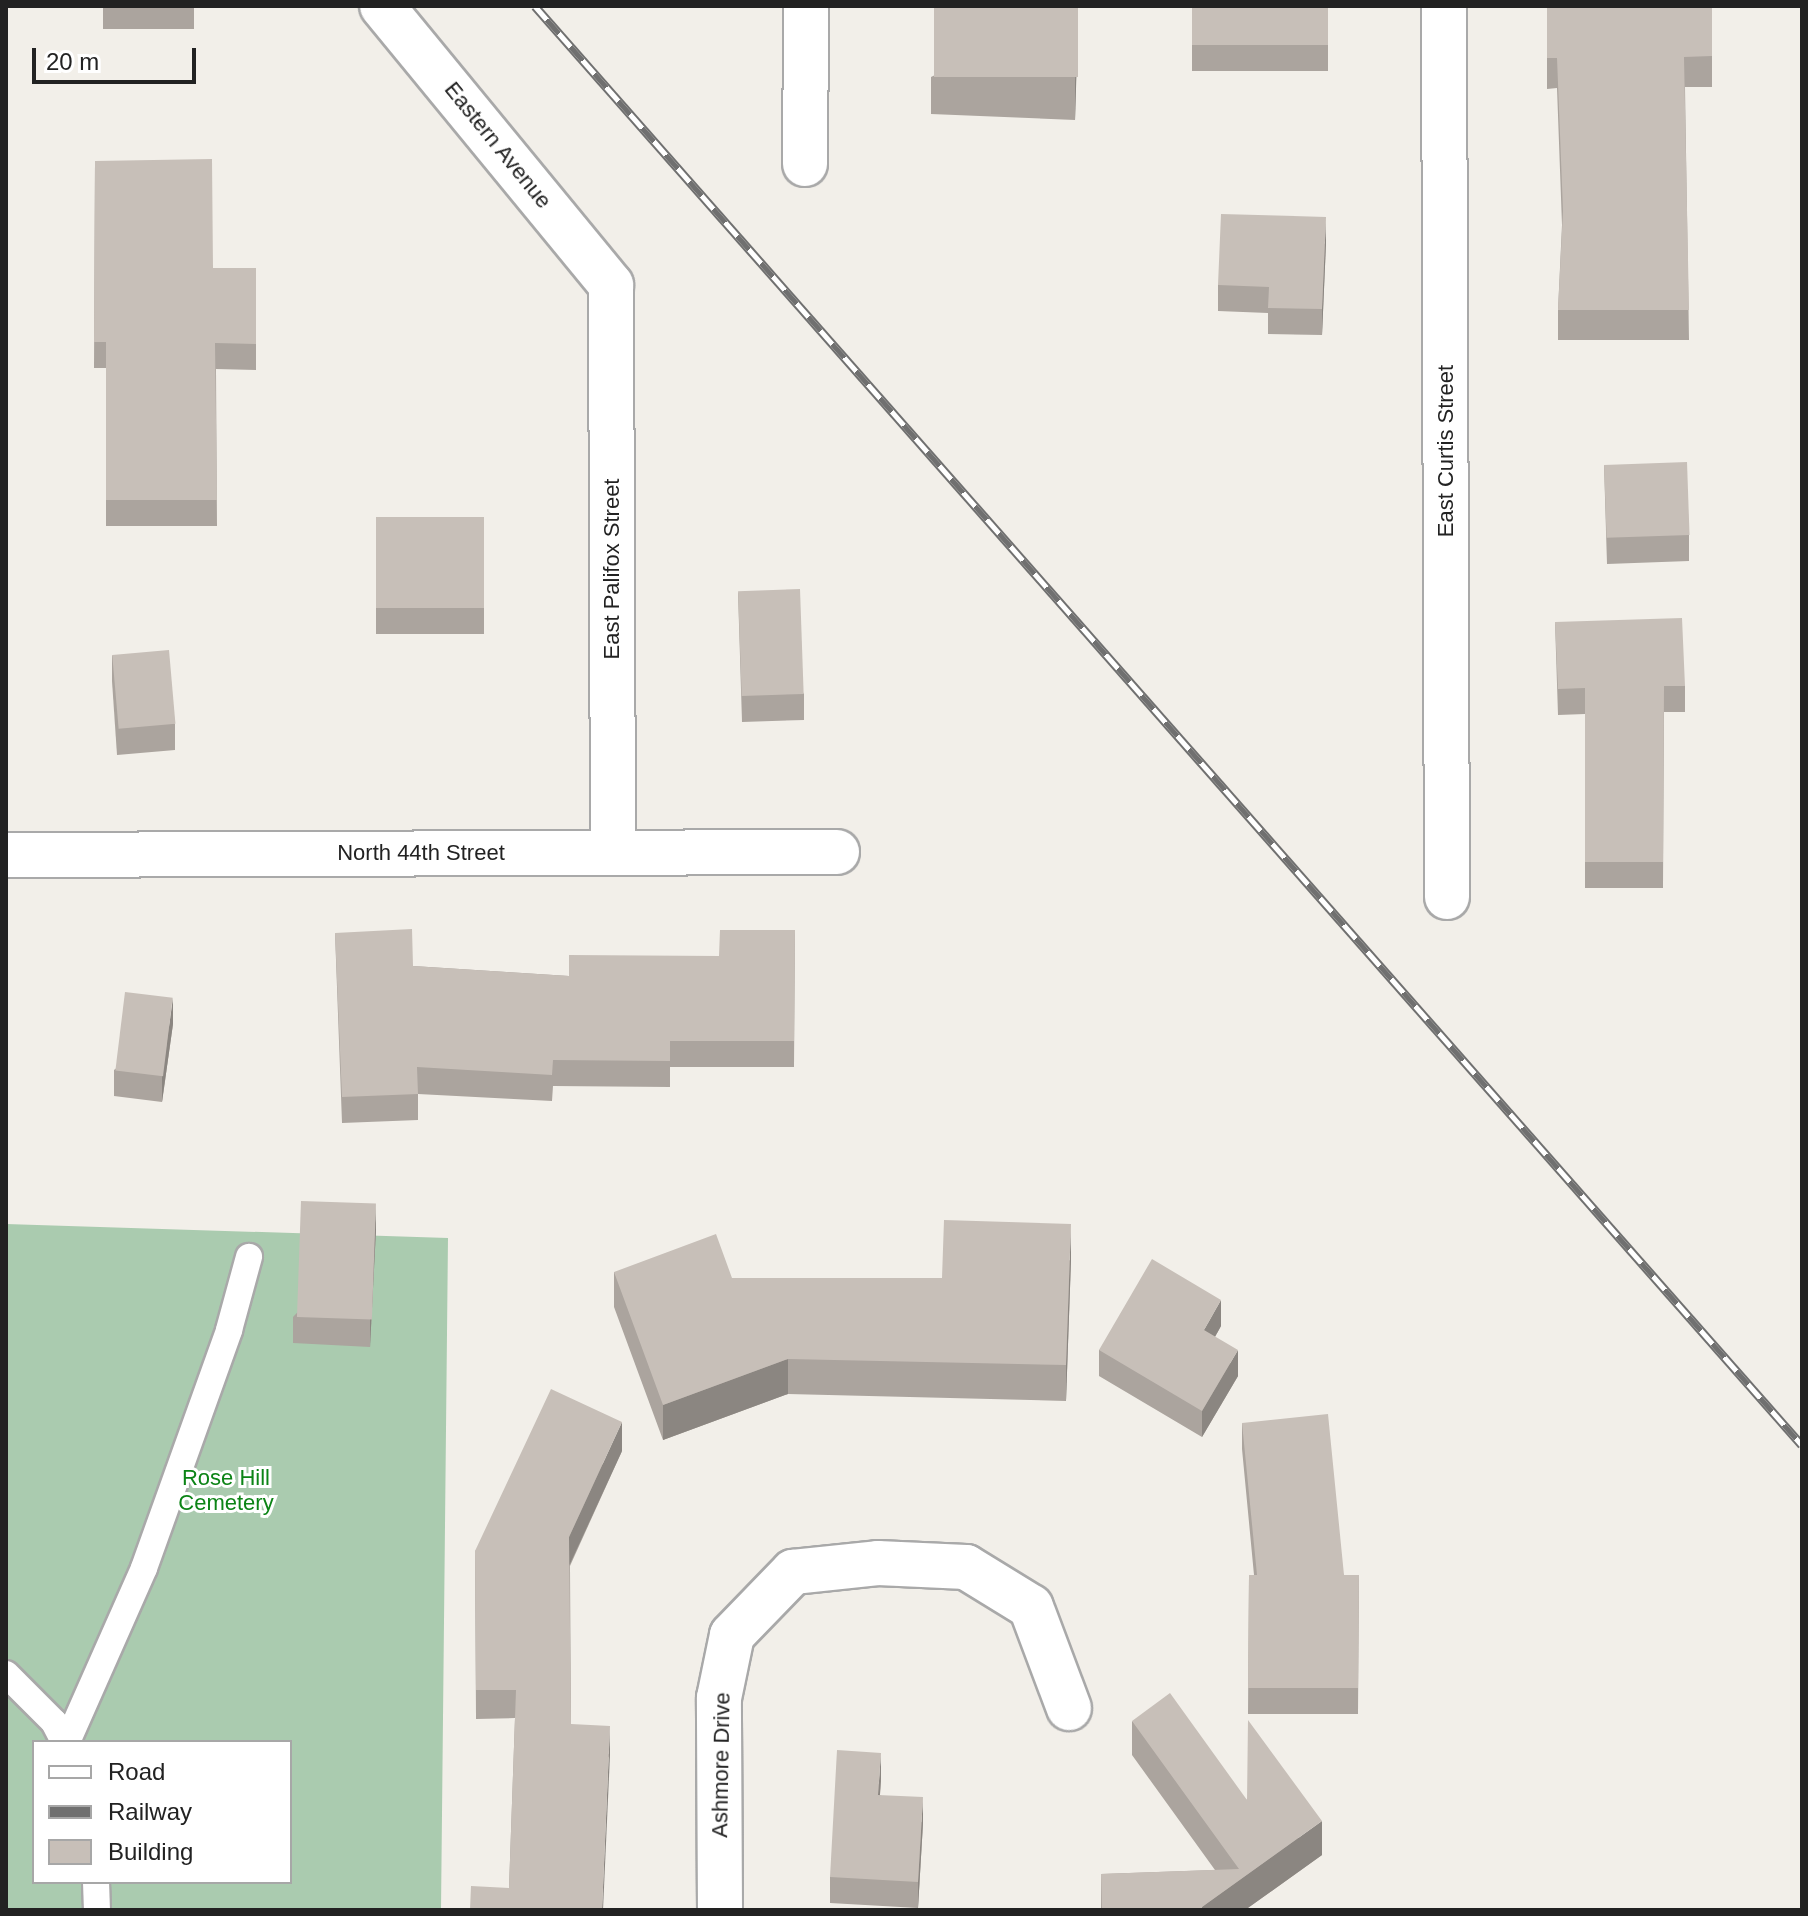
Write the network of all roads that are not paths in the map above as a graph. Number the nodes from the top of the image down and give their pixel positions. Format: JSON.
{"nodes":[{"id":1,"x":382,"y":6,"type":"edge"},
{"id":2,"x":806,"y":6,"type":"edge"},
{"id":3,"x":1444,"y":6,"type":"edge"},
{"id":4,"x":805,"y":164,"type":"dead end"},
{"id":5,"x":611,"y":285,"type":"joint"},
{"id":6,"x":613,"y":852,"type":"junction"},
{"id":7,"x":837,"y":852,"type":"dead end"},
{"id":8,"x":6,"y":855,"type":"edge"},
{"id":9,"x":1447,"y":897,"type":"dead end"},
{"id":10,"x":249,"y":1257,"type":"dead end"},
{"id":11,"x":6,"y":1674,"type":"edge"},
{"id":12,"x":1069,"y":1708,"type":"dead end"},
{"id":13,"x":64,"y":1740,"type":"edge"},
{"id":14,"x":66,"y":1740,"type":"edge"},
{"id":15,"x":96,"y":1884,"type":"edge"},
{"id":16,"x":97,"y":1910,"type":"edge"},
{"id":17,"x":720,"y":1910,"type":"edge"}],
"edges":[{"from":1,"to":5,"type":"street","name":"Eastern Avenue"},
{"from":2,"to":4,"type":"street"},
{"from":3,"to":9,"type":"street","name":"East Curtis Street"},
{"from":5,"to":6,"type":"street","name":"East Palifox Street"},
{"from":6,"to":7,"type":"street","name":"North 44th Street"},
{"from":6,"to":8,"type":"street","name":"North 44th Street"},
{"from":10,"to":14,"type":"lane"},
{"from":11,"to":13,"type":"lane"},
{"from":12,"to":17,"type":"street","name":"Ashmore Drive"},
{"from":15,"to":16,"type":"lane"}]}
